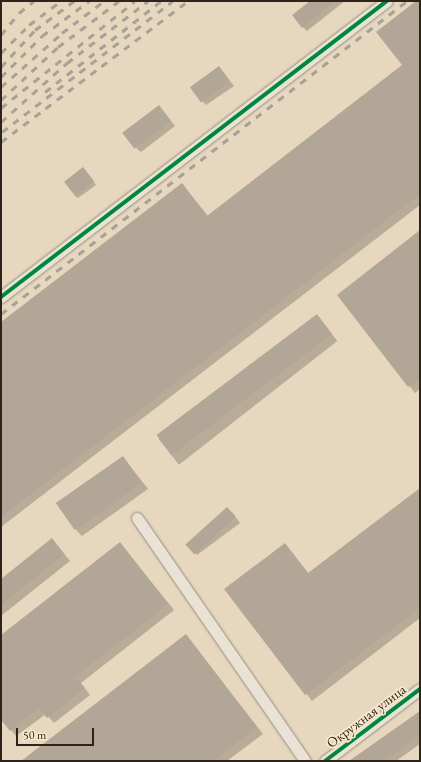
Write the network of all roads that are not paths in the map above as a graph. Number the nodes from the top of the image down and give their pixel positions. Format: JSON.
{"nodes":[{"id":1,"x":387,"y":1,"type":"edge"},
{"id":2,"x":1,"y":297,"type":"edge"},
{"id":3,"x":137,"y":518,"type":"dead end"},
{"id":4,"x":420,"y":690,"type":"edge"},
{"id":5,"x":305,"y":761,"type":"edge"},
{"id":6,"x":325,"y":761,"type":"edge"}],
"edges":[{"from":1,"to":2,"type":"street"},
{"from":3,"to":5,"type":"street"},
{"from":4,"to":6,"type":"street","name":"Окружная улица"}]}
